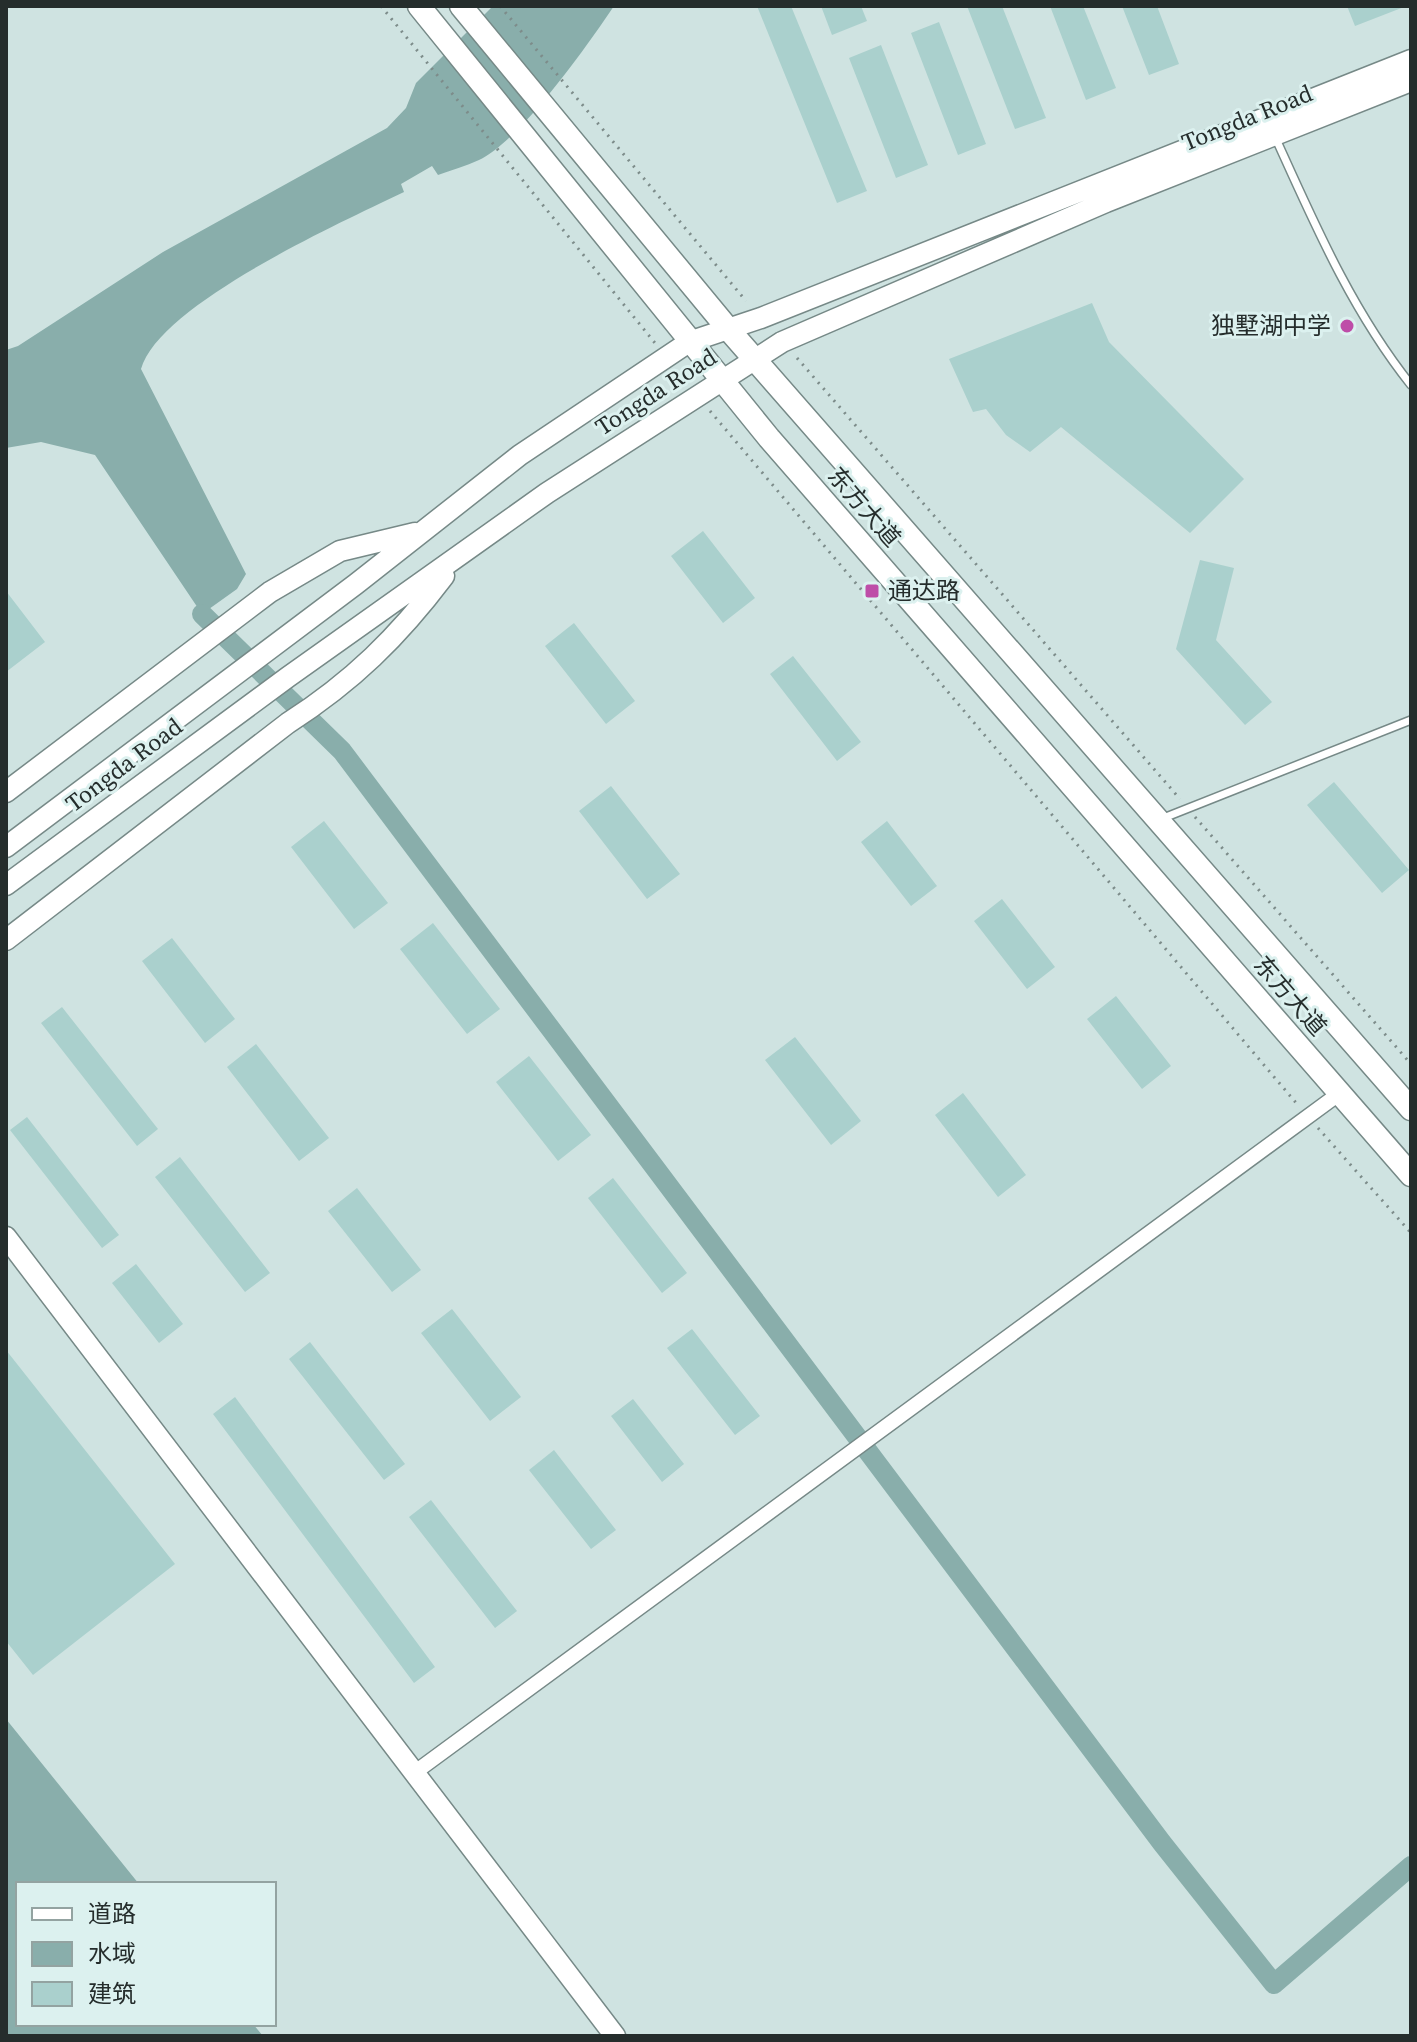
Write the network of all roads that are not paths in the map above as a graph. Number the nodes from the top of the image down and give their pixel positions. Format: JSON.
{"nodes":[{"id":1,"x":461,"y":6,"type":"edge"},
{"id":2,"x":423,"y":11,"type":"edge"},
{"id":3,"x":1411,"y":60,"type":"edge"},
{"id":4,"x":1411,"y":81,"type":"edge"},
{"id":5,"x":1274,"y":135,"type":"junction"},
{"id":6,"x":729,"y":330,"type":"junction"},
{"id":7,"x":689,"y":342,"type":"junction"},
{"id":8,"x":756,"y":359,"type":"junction"},
{"id":9,"x":719,"y":379,"type":"junction"},
{"id":10,"x":1411,"y":385,"type":"edge"},
{"id":11,"x":423,"y":531,"type":"junction"},
{"id":12,"x":454,"y":561,"type":"junction"},
{"id":13,"x":1411,"y":720,"type":"edge"},
{"id":14,"x":6,"y":792,"type":"edge"},
{"id":15,"x":1159,"y":820,"type":"junction"},
{"id":16,"x":6,"y":847,"type":"edge"},
{"id":17,"x":6,"y":885,"type":"edge"},
{"id":18,"x":6,"y":940,"type":"edge"},
{"id":19,"x":1340,"y":1093,"type":"junction"},
{"id":20,"x":1411,"y":1109,"type":"edge"},
{"id":21,"x":1411,"y":1175,"type":"edge"},
{"id":22,"x":6,"y":1237,"type":"edge"},
{"id":23,"x":414,"y":1773,"type":"junction"},
{"id":24,"x":615,"y":2036,"type":"edge"}],
"edges":[{"from":1,"to":6,"type":"main road","name":"东方大道"},
{"from":2,"to":7,"type":"main road","name":"东方大道"},
{"from":3,"to":6,"type":"main road","name":"Tongda Road"},
{"from":4,"to":5,"type":"main road","name":"Tongda Road"},
{"from":5,"to":8,"type":"main road","name":"Tongda Road"},
{"from":5,"to":10,"type":"lane"},
{"from":6,"to":7,"type":"main road","name":"Tongda Road"},
{"from":6,"to":8,"type":"main road","name":"东方大道"},
{"from":7,"to":9,"type":"main road","name":"东方大道"},
{"from":7,"to":11,"type":"main road","name":"Tongda Road"},
{"from":8,"to":9,"type":"main road","name":"Tongda Road"},
{"from":8,"to":15,"type":"main road","name":"东方大道"},
{"from":9,"to":12,"type":"main road","name":"Tongda Road"},
{"from":9,"to":19,"type":"main road","name":"东方大道"},
{"from":11,"to":14,"type":"main road"},
{"from":11,"to":16,"type":"main road","name":"Tongda Road"},
{"from":12,"to":17,"type":"main road","name":"Tongda Road"},
{"from":12,"to":18,"type":"main road"},
{"from":13,"to":15,"type":"lane"},
{"from":15,"to":20,"type":"main road","name":"东方大道"},
{"from":19,"to":21,"type":"main road","name":"东方大道"},
{"from":19,"to":23,"type":"street"},
{"from":22,"to":23,"type":"main road"},
{"from":23,"to":24,"type":"main road"}]}
